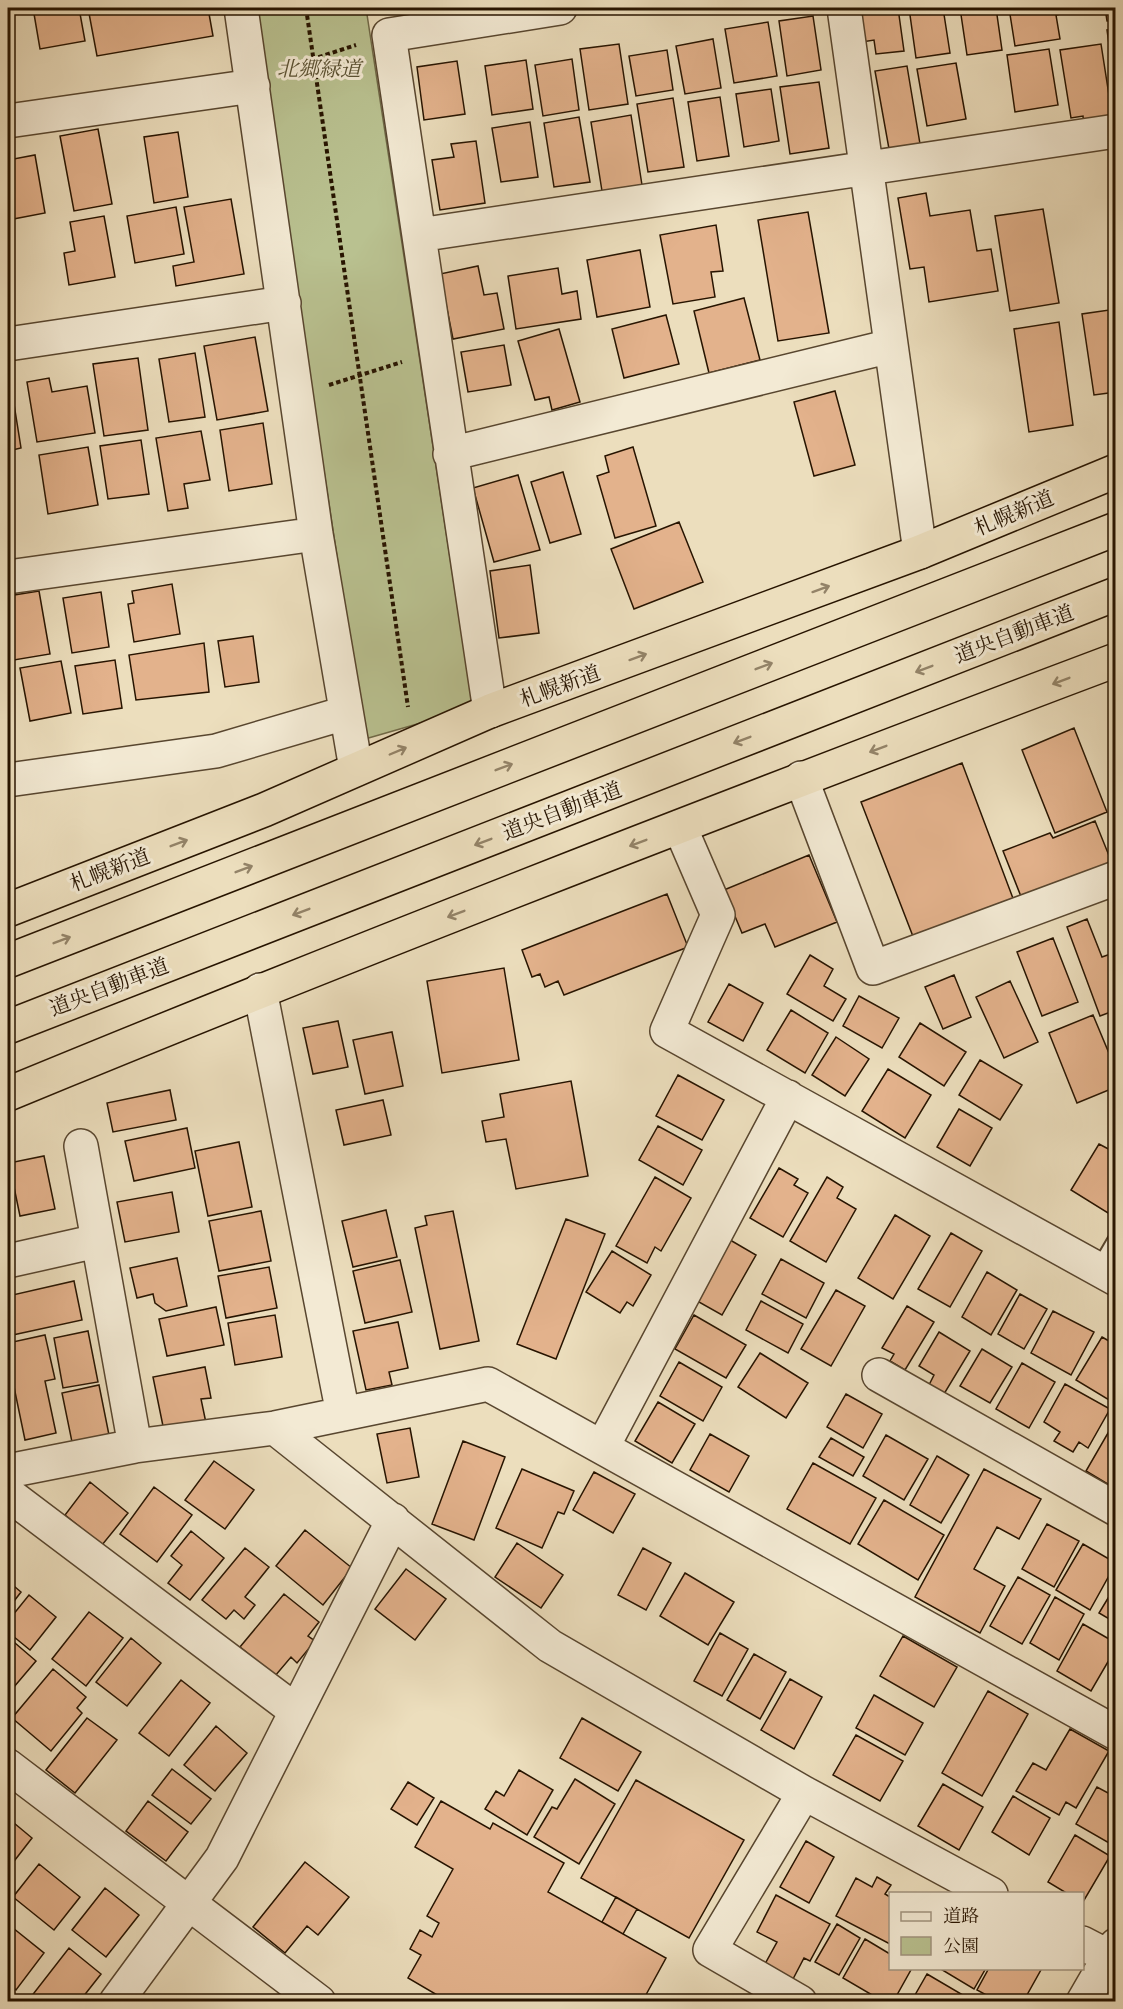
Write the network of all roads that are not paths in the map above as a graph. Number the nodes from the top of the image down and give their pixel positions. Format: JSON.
{"nodes":[{"id":1,"x":241,"y":8,"type":"edge"},
{"id":2,"x":560,"y":8,"type":"edge"},
{"id":3,"x":844,"y":8,"type":"edge"},
{"id":4,"x":253,"y":86,"type":"junction"},
{"id":5,"x":8,"y":121,"type":"edge"},
{"id":6,"x":1116,"y":131,"type":"edge"},
{"id":7,"x":865,"y":168,"type":"junction"},
{"id":8,"x":418,"y":235,"type":"junction"},
{"id":9,"x":284,"y":303,"type":"junction"},
{"id":10,"x":8,"y":344,"type":"edge"},
{"id":11,"x":891,"y":346,"type":"junction"},
{"id":12,"x":450,"y":454,"type":"junction"},
{"id":13,"x":1116,"y":471,"type":"edge"},
{"id":14,"x":1116,"y":529,"type":"edge"},
{"id":15,"x":316,"y":534,"type":"junction"},
{"id":16,"x":920,"y":552,"type":"junction"},
{"id":17,"x":8,"y":577,"type":"edge"},
{"id":18,"x":1116,"y":594,"type":"edge"},
{"id":19,"x":1116,"y":660,"type":"edge"},
{"id":20,"x":490,"y":711,"type":"junction"},
{"id":21,"x":345,"y":713,"type":"junction"},
{"id":22,"x":356,"y":769,"type":"junction"},
{"id":23,"x":801,"y":778,"type":"junction"},
{"id":24,"x":8,"y":780,"type":"edge"},
{"id":25,"x":680,"y":827,"type":"junction"},
{"id":26,"x":1116,"y":878,"type":"edge"},
{"id":27,"x":8,"y":910,"type":"edge"},
{"id":28,"x":8,"y":961,"type":"edge"},
{"id":29,"x":260,"y":990,"type":"junction"},
{"id":30,"x":8,"y":1027,"type":"edge"},
{"id":31,"x":8,"y":1094,"type":"edge"},
{"id":32,"x":788,"y":1097,"type":"junction"},
{"id":33,"x":81,"y":1146,"type":"dead end"},
{"id":34,"x":97,"y":1241,"type":"junction"},
{"id":35,"x":1116,"y":1241,"type":"edge"},
{"id":36,"x":8,"y":1261,"type":"edge"},
{"id":37,"x":1107,"y":1274,"type":"edge"},
{"id":38,"x":879,"y":1375,"type":"dead end"},
{"id":39,"x":343,"y":1414,"type":"junction"},
{"id":40,"x":275,"y":1428,"type":"junction"},
{"id":41,"x":135,"y":1446,"type":"junction"},
{"id":42,"x":603,"y":1446,"type":"junction"},
{"id":43,"x":8,"y":1471,"type":"edge"},
{"id":44,"x":8,"y":1494,"type":"edge"},
{"id":45,"x":1116,"y":1509,"type":"edge"},
{"id":46,"x":393,"y":1520,"type":"junction"},
{"id":47,"x":296,"y":1711,"type":"junction"},
{"id":48,"x":1116,"y":1733,"type":"edge"},
{"id":49,"x":8,"y":1766,"type":"edge"},
{"id":50,"x":804,"y":1793,"type":"junction"},
{"id":51,"x":989,"y":1892,"type":"edge"},
{"id":52,"x":189,"y":1902,"type":"junction"},
{"id":53,"x":1102,"y":1948,"type":"edge"},
{"id":54,"x":116,"y":2001,"type":"edge"},
{"id":55,"x":319,"y":2001,"type":"edge"},
{"id":56,"x":800,"y":2001,"type":"edge"},
{"id":57,"x":1083,"y":2001,"type":"edge"}],
"edges":[{"from":1,"to":4,"type":"street"},
{"from":2,"to":8,"type":"street"},
{"from":3,"to":7,"type":"street"},
{"from":4,"to":5,"type":"street"},
{"from":4,"to":9,"type":"street"},
{"from":6,"to":7,"type":"street"},
{"from":7,"to":8,"type":"street"},
{"from":7,"to":11,"type":"street"},
{"from":8,"to":12,"type":"street"},
{"from":9,"to":10,"type":"street"},
{"from":9,"to":15,"type":"street"},
{"from":11,"to":12,"type":"street"},
{"from":11,"to":16,"type":"street"},
{"from":12,"to":20,"type":"street"},
{"from":13,"to":16,"type":"highway","name":"札幌新道"},
{"from":28,"to":14,"type":"highway","one_way":true},
{"from":15,"to":17,"type":"street"},
{"from":15,"to":21,"type":"street"},
{"from":20,"to":16,"type":"highway","name":"札幌新道","one_way":true},
{"from":18,"to":30,"type":"highway","name":"道央自動車道","one_way":true},
{"from":19,"to":23,"type":"highway","one_way":true},
{"from":22,"to":20,"type":"highway","name":"札幌新道","one_way":true},
{"from":21,"to":22,"type":"street"},
{"from":21,"to":24,"type":"street"},
{"from":27,"to":22,"type":"highway","name":"札幌新道","one_way":true},
{"from":23,"to":25,"type":"highway"},
{"from":23,"to":26,"type":"street"},
{"from":25,"to":29,"type":"highway","one_way":true},
{"from":25,"to":32,"type":"street"},
{"from":29,"to":31,"type":"highway"},
{"from":29,"to":39,"type":"street"},
{"from":32,"to":37,"type":"street"},
{"from":32,"to":42,"type":"street"},
{"from":33,"to":34,"type":"street"},
{"from":34,"to":36,"type":"street"},
{"from":34,"to":41,"type":"street"},
{"from":35,"to":37,"type":"lane"},
{"from":38,"to":45,"type":"street"},
{"from":39,"to":40,"type":"street"},
{"from":39,"to":42,"type":"street"},
{"from":40,"to":41,"type":"street"},
{"from":40,"to":46,"type":"street"},
{"from":41,"to":43,"type":"street"},
{"from":42,"to":48,"type":"street"},
{"from":44,"to":47,"type":"street"},
{"from":46,"to":47,"type":"street"},
{"from":46,"to":50,"type":"street"},
{"from":47,"to":52,"type":"street"},
{"from":49,"to":52,"type":"street"},
{"from":50,"to":51,"type":"street"},
{"from":50,"to":56,"type":"street"},
{"from":52,"to":54,"type":"street"},
{"from":52,"to":55,"type":"street"},
{"from":53,"to":57,"type":"street"}]}
